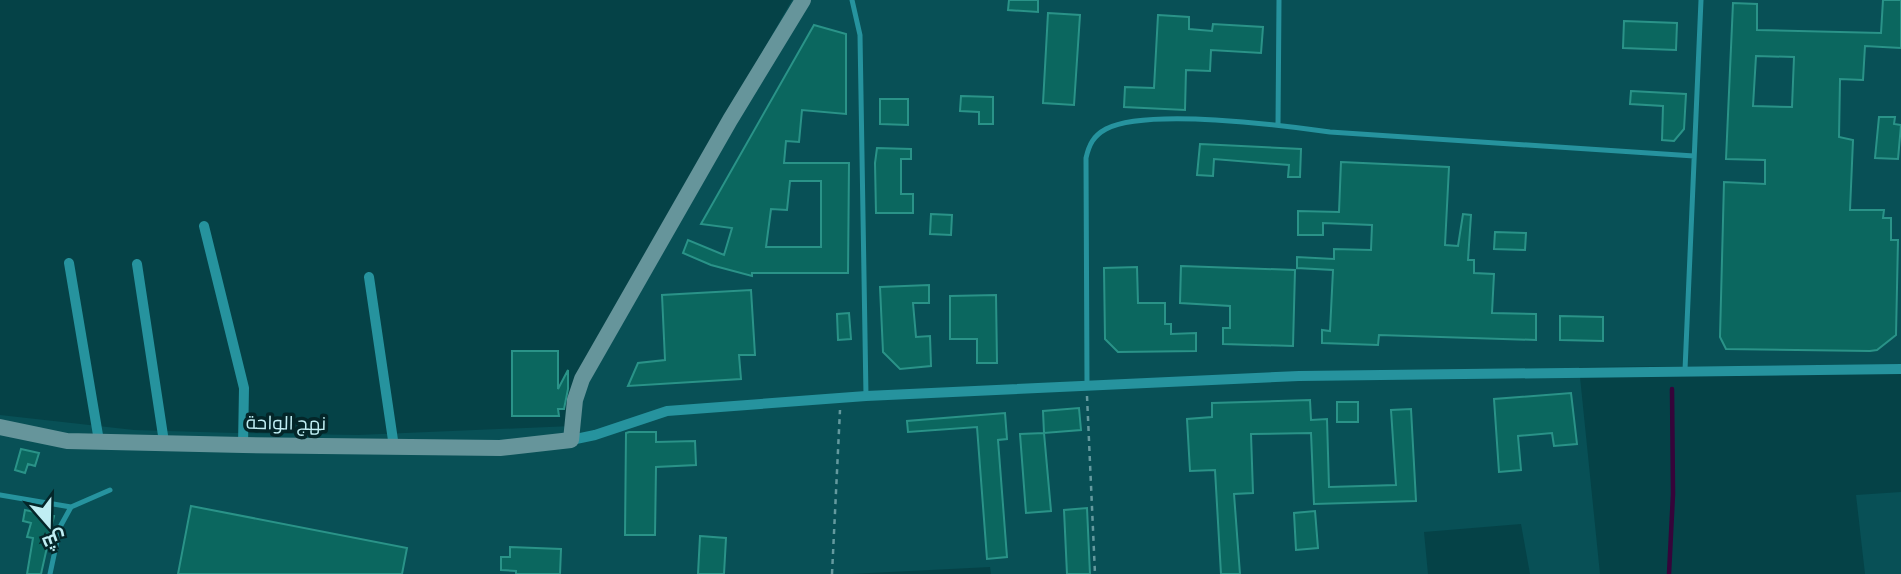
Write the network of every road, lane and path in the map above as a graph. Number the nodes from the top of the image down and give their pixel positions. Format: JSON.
{"nodes":[{"id":1,"x":803,"y":0,"type":"edge"},
{"id":2,"x":852,"y":0,"type":"edge"},
{"id":3,"x":1279,"y":0,"type":"edge"},
{"id":4,"x":1702,"y":0,"type":"edge"},
{"id":5,"x":1278,"y":125,"type":"junction"},
{"id":6,"x":1694,"y":156,"type":"junction"},
{"id":7,"x":204,"y":226,"type":"dead end"},
{"id":8,"x":69,"y":264,"type":"dead end"},
{"id":9,"x":137,"y":264,"type":"dead end"},
{"id":10,"x":369,"y":276,"type":"dead end"},
{"id":11,"x":1901,"y":369,"type":"edge"},
{"id":12,"x":1685,"y":370,"type":"junction"},
{"id":13,"x":1087,"y":386,"type":"junction"},
{"id":14,"x":866,"y":396,"type":"junction"},
{"id":15,"x":840,"y":398,"type":"junction"},
{"id":16,"x":0,"y":427,"type":"edge"},
{"id":17,"x":571,"y":440,"type":"junction"},
{"id":18,"x":99,"y":441,"type":"junction"},
{"id":19,"x":164,"y":442,"type":"junction"},
{"id":20,"x":243,"y":445,"type":"junction"},
{"id":21,"x":394,"y":447,"type":"junction"},
{"id":22,"x":110,"y":490,"type":"dead end"},
{"id":23,"x":0,"y":495,"type":"edge"},
{"id":24,"x":71,"y":507,"type":"junction"},
{"id":25,"x":50,"y":574,"type":"edge"},
{"id":26,"x":832,"y":574,"type":"edge"},
{"id":27,"x":1095,"y":574,"type":"edge"}],
"edges":[{"from":1,"to":17,"type":"street"},
{"from":2,"to":14,"type":"lane"},
{"from":3,"to":5,"type":"lane"},
{"from":4,"to":6,"type":"lane"},
{"from":5,"to":6,"type":"lane"},
{"from":5,"to":13,"type":"lane"},
{"from":6,"to":12,"type":"lane"},
{"from":7,"to":20,"type":"street"},
{"from":8,"to":18,"type":"street"},
{"from":9,"to":19,"type":"street"},
{"from":10,"to":21,"type":"street"},
{"from":11,"to":12,"type":"street"},
{"from":12,"to":13,"type":"street"},
{"from":13,"to":14,"type":"street"},
{"from":13,"to":27,"type":"path"},
{"from":14,"to":15,"type":"street"},
{"from":15,"to":17,"type":"street"},
{"from":15,"to":26,"type":"path"},
{"from":16,"to":18,"type":"street","name":"نهج الواحة"},
{"from":17,"to":21,"type":"street","name":"نهج الواحة"},
{"from":18,"to":19,"type":"street","name":"نهج الواحة"},
{"from":19,"to":20,"type":"street","name":"نهج الواحة"},
{"from":20,"to":21,"type":"street","name":"نهج الواحة"},
{"from":22,"to":24,"type":"lane"},
{"from":23,"to":24,"type":"lane"},
{"from":24,"to":25,"type":"lane"}]}
